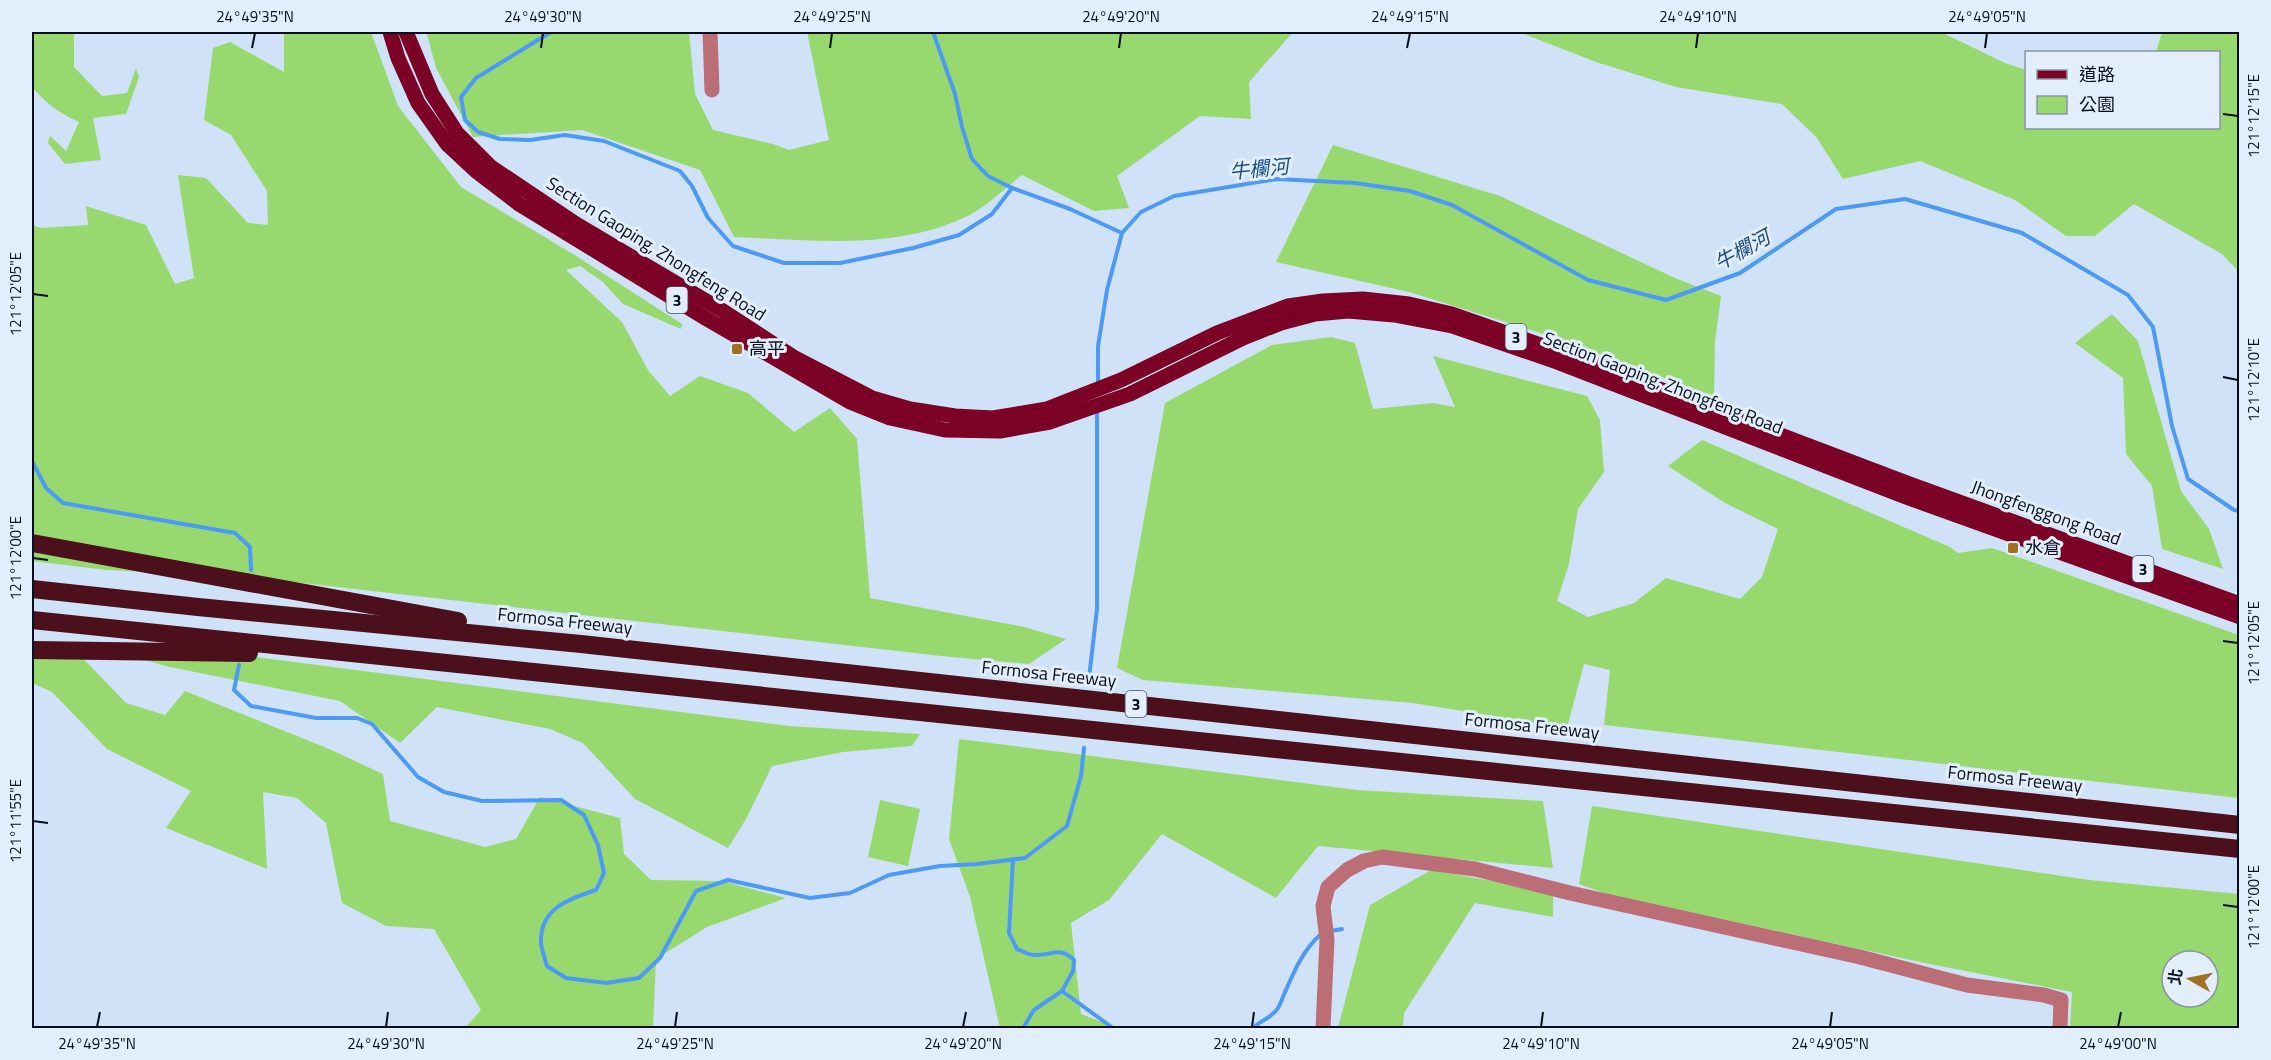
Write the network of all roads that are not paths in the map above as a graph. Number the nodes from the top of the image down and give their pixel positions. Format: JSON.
{"nodes":[{"id":1,"x":390,"y":32,"type":"edge"},
{"id":2,"x":405,"y":32,"type":"edge"},
{"id":3,"x":710,"y":32,"type":"edge"},
{"id":4,"x":712,"y":90,"type":"dead end"},
{"id":5,"x":1369,"y":306,"type":"junction"},
{"id":6,"x":1049,"y":416,"type":"junction"},
{"id":7,"x":1907,"y":490,"type":"junction"},
{"id":8,"x":32,"y":543,"type":"edge"},
{"id":9,"x":32,"y":589,"type":"edge"},
{"id":10,"x":2240,"y":604,"type":"edge"},
{"id":11,"x":2240,"y":617,"type":"edge"},
{"id":12,"x":32,"y":620,"type":"edge"},
{"id":13,"x":581,"y":644,"type":"junction"},
{"id":14,"x":32,"y":650,"type":"edge"},
{"id":15,"x":362,"y":655,"type":"junction"},
{"id":16,"x":2240,"y":825,"type":"edge"},
{"id":17,"x":2240,"y":849,"type":"edge"},
{"id":18,"x":1323,"y":1029,"type":"edge"},
{"id":19,"x":2060,"y":1029,"type":"edge"}],
"edges":[{"from":1,"to":6,"type":"main road","name":"Section Gaoping, Zhongfeng Road","number":"3"},
{"from":2,"to":6,"type":"main road","name":"Section Gaoping, Zhongfeng Road","number":"3"},
{"from":3,"to":4,"type":"street"},
{"from":5,"to":6,"type":"main road","name":"Section Gaoping, Zhongfeng Road","number":"3"},
{"from":5,"to":6,"type":"main road","name":"Section Gaoping, Zhongfeng Road","number":"3"},
{"from":5,"to":7,"type":"main road","name":"Section Gaoping, Zhongfeng Road","number":"3"},
{"from":7,"to":10,"type":"main road","name":"Jhongfenggong Road","number":"3"},
{"from":7,"to":11,"type":"main road","name":"Jhongfenggong Road","number":"3"},
{"from":8,"to":13,"type":"highway"},
{"from":9,"to":13,"type":"highway","name":"Formosa Freeway","number":"3"},
{"from":12,"to":15,"type":"highway","number":"3"},
{"from":13,"to":16,"type":"highway","name":"Formosa Freeway","number":"3"},
{"from":14,"to":15,"type":"highway"},
{"from":15,"to":17,"type":"highway","number":"3"},
{"from":18,"to":19,"type":"street"}]}
